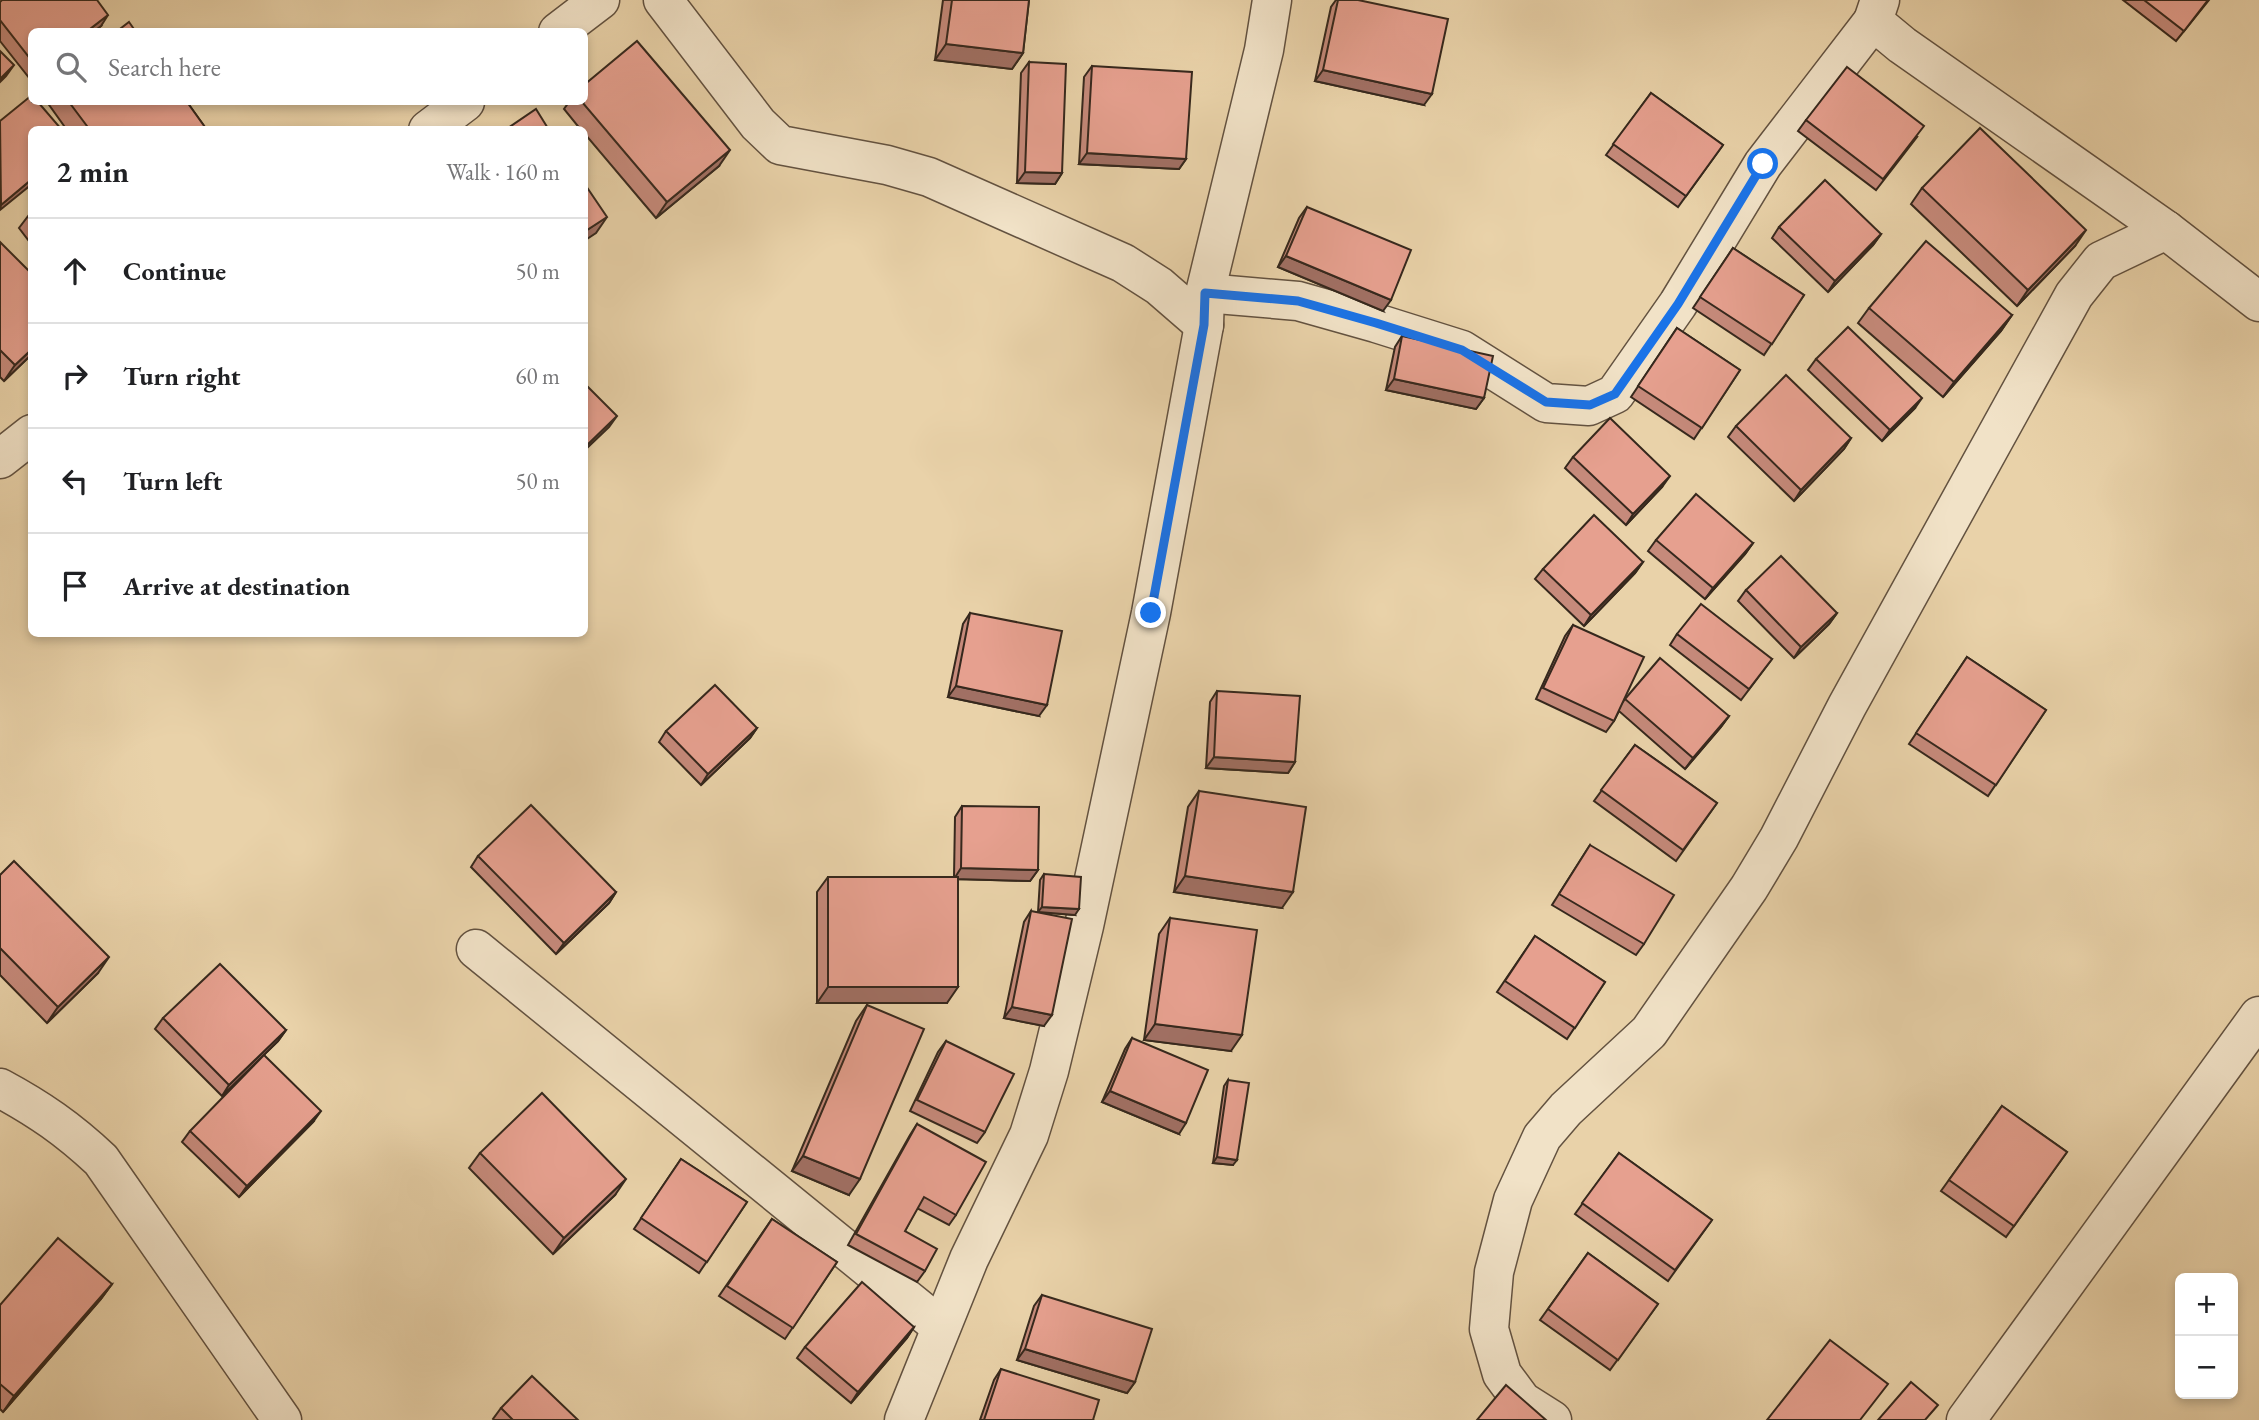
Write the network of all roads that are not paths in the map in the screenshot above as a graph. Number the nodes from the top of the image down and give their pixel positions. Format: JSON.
{"nodes":[{"id":1,"x":600,"y":0,"type":"edge"},
{"id":2,"x":663,"y":0,"type":"edge"},
{"id":3,"x":1272,"y":0,"type":"edge"},
{"id":4,"x":1877,"y":11,"type":"edge"},
{"id":5,"x":563,"y":28,"type":"edge"},
{"id":6,"x":461,"y":105,"type":"edge"},
{"id":7,"x":433,"y":126,"type":"edge"},
{"id":8,"x":2166,"y":230,"type":"junction"},
{"id":9,"x":2259,"y":302,"type":"edge"},
{"id":10,"x":1204,"y":309,"type":"junction"},
{"id":11,"x":28,"y":437,"type":"edge"},
{"id":12,"x":0,"y":459,"type":"edge"},
{"id":13,"x":476,"y":949,"type":"dead end"},
{"id":14,"x":2259,"y":1016,"type":"edge"},
{"id":15,"x":0,"y":1088,"type":"edge"},
{"id":16,"x":941,"y":1327,"type":"junction"},
{"id":17,"x":282,"y":1420,"type":"edge"},
{"id":18,"x":904,"y":1420,"type":"edge"},
{"id":19,"x":1552,"y":1420,"type":"edge"},
{"id":20,"x":1966,"y":1420,"type":"edge"}],
"edges":[{"from":1,"to":5,"type":"street"},
{"from":2,"to":10,"type":"street"},
{"from":3,"to":10,"type":"street"},
{"from":4,"to":8,"type":"street"},
{"from":4,"to":10,"type":"street"},
{"from":6,"to":7,"type":"street"},
{"from":8,"to":9,"type":"street"},
{"from":8,"to":19,"type":"street"},
{"from":10,"to":16,"type":"street"},
{"from":11,"to":12,"type":"street"},
{"from":13,"to":16,"type":"street"},
{"from":14,"to":20,"type":"street"},
{"from":15,"to":17,"type":"street"},
{"from":16,"to":18,"type":"street"}]}
